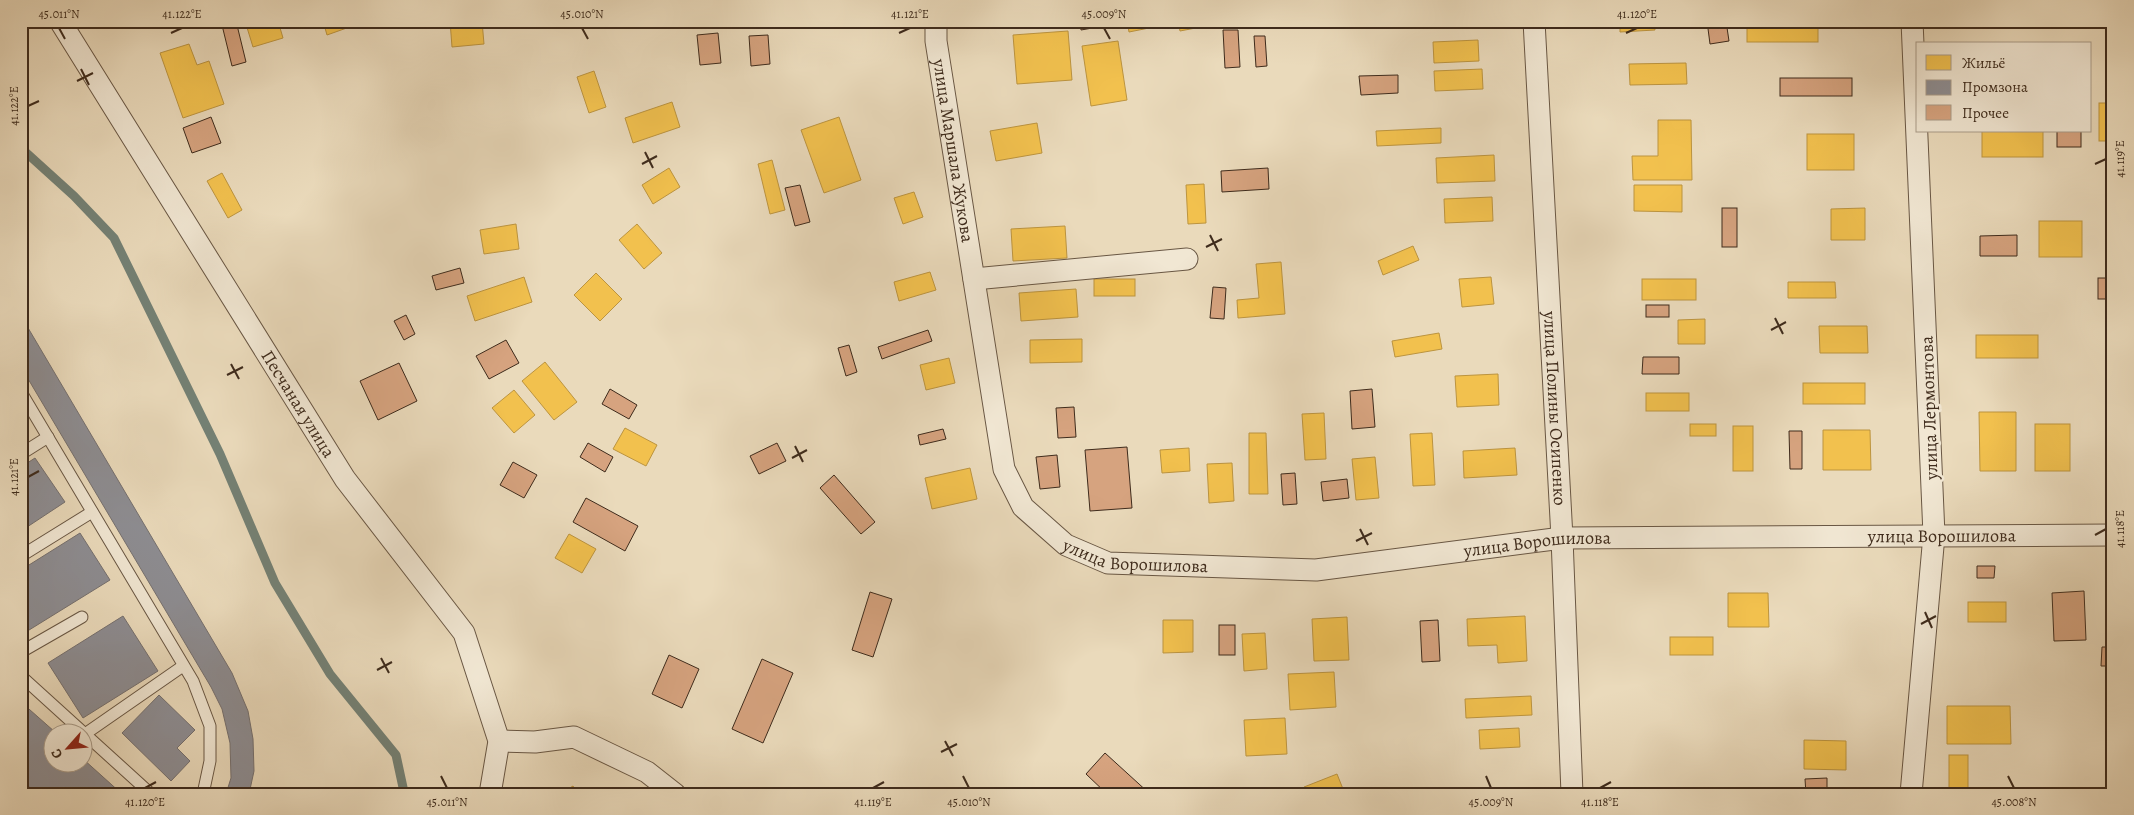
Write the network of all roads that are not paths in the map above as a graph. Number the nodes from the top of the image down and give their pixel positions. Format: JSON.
{"nodes":[{"id":1,"x":60,"y":21,"type":"edge"},
{"id":2,"x":936,"y":21,"type":"edge"},
{"id":3,"x":1534,"y":21,"type":"edge"},
{"id":4,"x":1912,"y":21,"type":"edge"},
{"id":5,"x":1916,"y":114,"type":"edge"},
{"id":6,"x":1917,"y":132,"type":"edge"},
{"id":7,"x":1187,"y":259,"type":"dead end"},
{"id":8,"x":974,"y":279,"type":"junction"},
{"id":9,"x":21,"y":392,"type":"edge"},
{"id":10,"x":48,"y":437,"type":"junction"},
{"id":11,"x":21,"y":454,"type":"edge"},
{"id":12,"x":1004,"y":469,"type":"joint"},
{"id":13,"x":92,"y":512,"type":"junction"},
{"id":14,"x":2113,"y":534,"type":"edge"},
{"id":15,"x":1934,"y":535,"type":"junction"},
{"id":16,"x":1562,"y":538,"type":"junction"},
{"id":17,"x":21,"y":556,"type":"edge"},
{"id":18,"x":82,"y":617,"type":"dead end"},
{"id":19,"x":21,"y":652,"type":"edge"},
{"id":20,"x":183,"y":666,"type":"junction"},
{"id":21,"x":21,"y":676,"type":"edge"},
{"id":22,"x":72,"y":722,"type":"edge"},
{"id":23,"x":92,"y":729,"type":"edge"},
{"id":24,"x":92,"y":740,"type":"edge"},
{"id":25,"x":498,"y":740,"type":"junction"},
{"id":26,"x":151,"y":794,"type":"edge"},
{"id":27,"x":203,"y":794,"type":"edge"},
{"id":28,"x":490,"y":794,"type":"edge"},
{"id":29,"x":675,"y":794,"type":"edge"},
{"id":30,"x":1572,"y":794,"type":"edge"},
{"id":31,"x":1911,"y":794,"type":"edge"}],
"edges":[{"from":1,"to":25,"type":"street","name":"Песчаная улица"},
{"from":2,"to":8,"type":"street","name":"улица Маршала Жукова"},
{"from":3,"to":16,"type":"street","name":"улица Полины Осипенко"},
{"from":4,"to":5,"type":"street","name":"улица Лермонтова"},
{"from":6,"to":15,"type":"street","name":"улица Лермонтова"},
{"from":7,"to":8,"type":"street"},
{"from":8,"to":12,"type":"street","name":"улица Маршала Жукова"},
{"from":9,"to":10,"type":"lane"},
{"from":10,"to":11,"type":"lane"},
{"from":10,"to":13,"type":"lane"},
{"from":12,"to":16,"type":"street","name":"улица Ворошилова"},
{"from":13,"to":17,"type":"lane"},
{"from":13,"to":20,"type":"lane"},
{"from":14,"to":15,"type":"street","name":"улица Ворошилова"},
{"from":15,"to":16,"type":"street","name":"улица Ворошилова"},
{"from":15,"to":31,"type":"street","name":"улица Лермонтова"},
{"from":16,"to":30,"type":"street","name":"улица Полины Осипенко"},
{"from":18,"to":19,"type":"lane"},
{"from":20,"to":23,"type":"lane"},
{"from":20,"to":27,"type":"lane"},
{"from":21,"to":22,"type":"lane"},
{"from":24,"to":26,"type":"lane"},
{"from":25,"to":28,"type":"street","name":"Песчаная улица"},
{"from":25,"to":29,"type":"street"}]}
